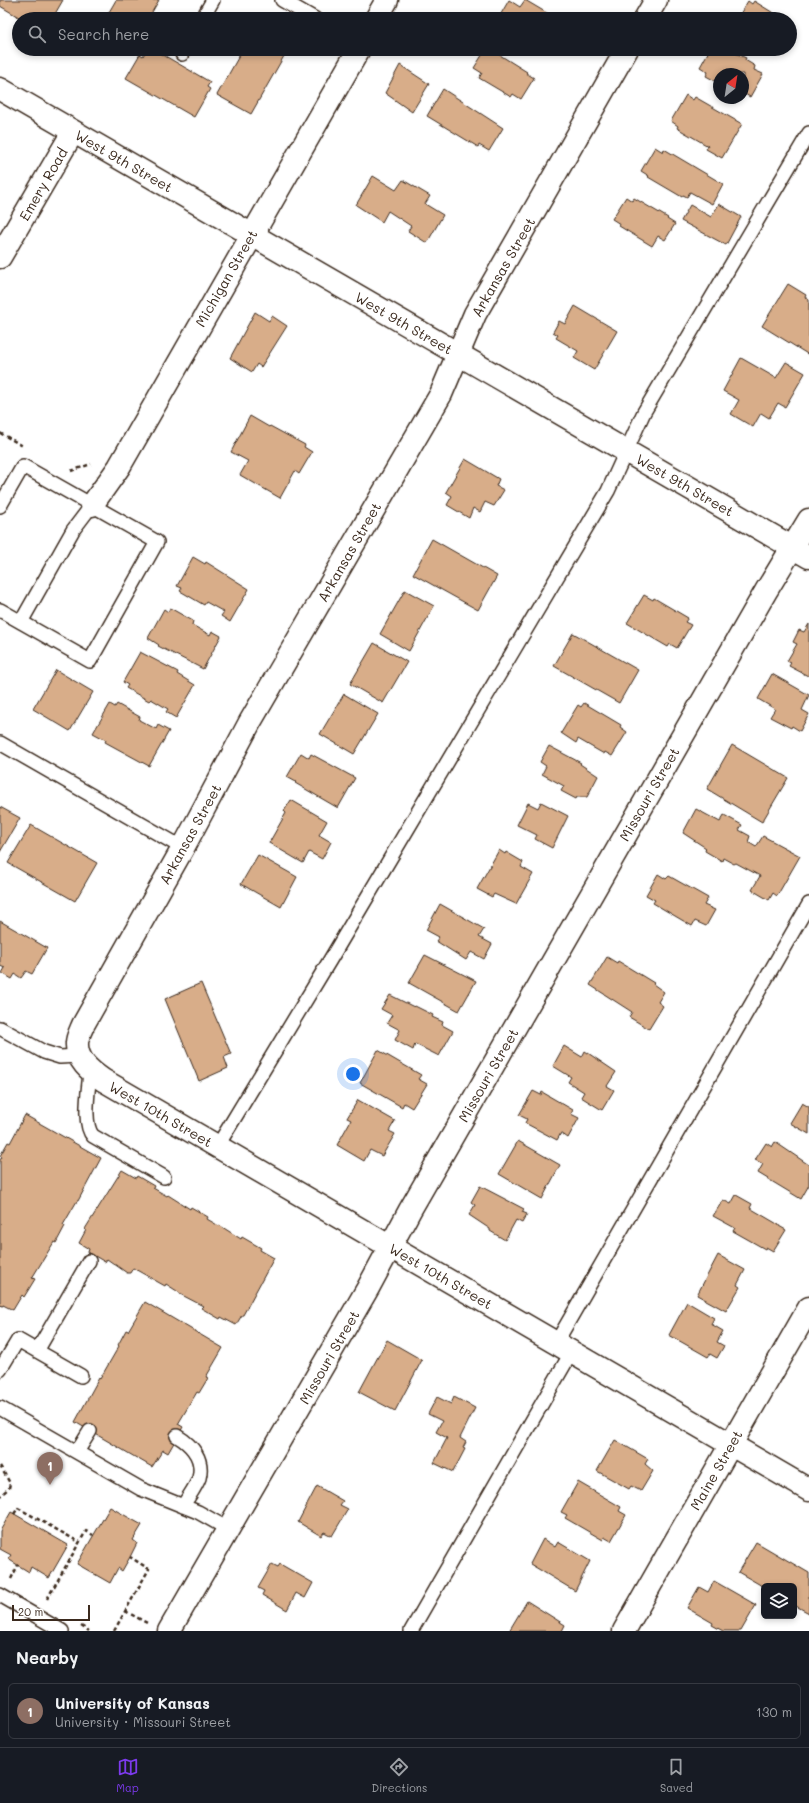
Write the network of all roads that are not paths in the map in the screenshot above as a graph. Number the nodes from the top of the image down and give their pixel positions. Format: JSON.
{"nodes":[{"id":1,"x":212,"y":0,"type":"edge"},
{"id":2,"x":282,"y":0,"type":"edge"},
{"id":3,"x":387,"y":0,"type":"edge"},
{"id":4,"x":656,"y":0,"type":"edge"},
{"id":5,"x":206,"y":12,"type":"edge"},
{"id":6,"x":303,"y":12,"type":"edge"},
{"id":7,"x":380,"y":12,"type":"edge"},
{"id":8,"x":649,"y":12,"type":"edge"},
{"id":9,"x":355,"y":56,"type":"edge"},
{"id":10,"x":624,"y":56,"type":"edge"},
{"id":11,"x":0,"y":89,"type":"edge"},
{"id":12,"x":73,"y":132,"type":"junction"},
{"id":13,"x":809,"y":133,"type":"edge"},
{"id":14,"x":251,"y":234,"type":"junction"},
{"id":15,"x":0,"y":257,"type":"edge"},
{"id":16,"x":458,"y":354,"type":"junction"},
{"id":17,"x":626,"y":451,"type":"junction"},
{"id":18,"x":92,"y":505,"type":"junction"},
{"id":19,"x":0,"y":506,"type":"edge"},
{"id":20,"x":809,"y":520,"type":"edge"},
{"id":21,"x":801,"y":552,"type":"edge"},
{"id":22,"x":0,"y":610,"type":"edge"},
{"id":23,"x":20,"y":622,"type":"junction"},
{"id":24,"x":0,"y":743,"type":"edge"},
{"id":25,"x":183,"y":848,"type":"junction"},
{"id":26,"x":809,"y":904,"type":"edge"},
{"id":27,"x":0,"y":1028,"type":"edge"},
{"id":28,"x":84,"y":1063,"type":"junction"},
{"id":29,"x":217,"y":1146,"type":"junction"},
{"id":30,"x":164,"y":1177,"type":"dead end"},
{"id":31,"x":390,"y":1247,"type":"junction"},
{"id":32,"x":89,"y":1261,"type":"dead end"},
{"id":33,"x":809,"y":1308,"type":"edge"},
{"id":34,"x":564,"y":1348,"type":"junction"},
{"id":35,"x":37,"y":1350,"type":"junction"},
{"id":36,"x":0,"y":1370,"type":"edge"},
{"id":37,"x":81,"y":1376,"type":"dead end"},
{"id":38,"x":0,"y":1408,"type":"edge"},
{"id":39,"x":90,"y":1431,"type":"dead end"},
{"id":40,"x":177,"y":1436,"type":"dead end"},
{"id":41,"x":731,"y":1445,"type":"junction"},
{"id":42,"x":77,"y":1452,"type":"junction"},
{"id":43,"x":809,"y":1490,"type":"edge"},
{"id":44,"x":183,"y":1506,"type":"junction"},
{"id":45,"x":228,"y":1529,"type":"junction"},
{"id":46,"x":0,"y":1595,"type":"edge"},
{"id":47,"x":62,"y":1631,"type":"edge"},
{"id":48,"x":169,"y":1631,"type":"edge"},
{"id":49,"x":411,"y":1631,"type":"edge"},
{"id":50,"x":624,"y":1631,"type":"edge"}],
"edges":[{"from":1,"to":5,"type":"lane"},
{"from":2,"to":6,"type":"lane"},
{"from":3,"to":7,"type":"street"},
{"from":4,"to":8,"type":"street"},
{"from":9,"to":14,"type":"street","name":"Michigan Street"},
{"from":10,"to":16,"type":"street","name":"Arkansas Street"},
{"from":11,"to":12,"type":"street","name":"West 9th Street"},
{"from":12,"to":14,"type":"street","name":"West 9th Street"},
{"from":12,"to":15,"type":"street","name":"Emery Road"},
{"from":13,"to":17,"type":"lane"},
{"from":14,"to":16,"type":"street","name":"West 9th Street"},
{"from":14,"to":18,"type":"street","name":"Michigan Street"},
{"from":16,"to":17,"type":"street","name":"West 9th Street"},
{"from":16,"to":25,"type":"street","name":"Arkansas Street"},
{"from":17,"to":21,"type":"street","name":"West 9th Street"},
{"from":17,"to":29,"type":"lane"},
{"from":18,"to":19,"type":"lane"},
{"from":18,"to":23,"type":"lane"},
{"from":18,"to":23,"type":"lane"},
{"from":20,"to":21,"type":"street","name":"Missouri Street"},
{"from":21,"to":31,"type":"street","name":"Missouri Street"},
{"from":22,"to":23,"type":"lane"},
{"from":24,"to":25,"type":"lane"},
{"from":25,"to":28,"type":"street","name":"Arkansas Street"},
{"from":26,"to":34,"type":"lane"},
{"from":27,"to":28,"type":"lane"},
{"from":28,"to":29,"type":"street","name":"West 10th Street"},
{"from":28,"to":30,"type":"lane"},
{"from":29,"to":31,"type":"street","name":"West 10th Street"},
{"from":31,"to":34,"type":"street","name":"West 10th Street"},
{"from":31,"to":45,"type":"street","name":"Missouri Street"},
{"from":32,"to":35,"type":"lane"},
{"from":33,"to":41,"type":"street","name":"Maine Street"},
{"from":34,"to":41,"type":"street","name":"West 10th Street"},
{"from":34,"to":49,"type":"lane"},
{"from":35,"to":36,"type":"lane"},
{"from":35,"to":37,"type":"lane"},
{"from":38,"to":42,"type":"lane"},
{"from":39,"to":42,"type":"lane"},
{"from":40,"to":44,"type":"lane"},
{"from":41,"to":43,"type":"street","name":"West 10th Street"},
{"from":41,"to":50,"type":"street","name":"Maine Street"},
{"from":42,"to":44,"type":"lane"},
{"from":44,"to":45,"type":"lane"},
{"from":45,"to":48,"type":"street","name":"Missouri Street"},
{"from":46,"to":47,"type":"lane"}]}
